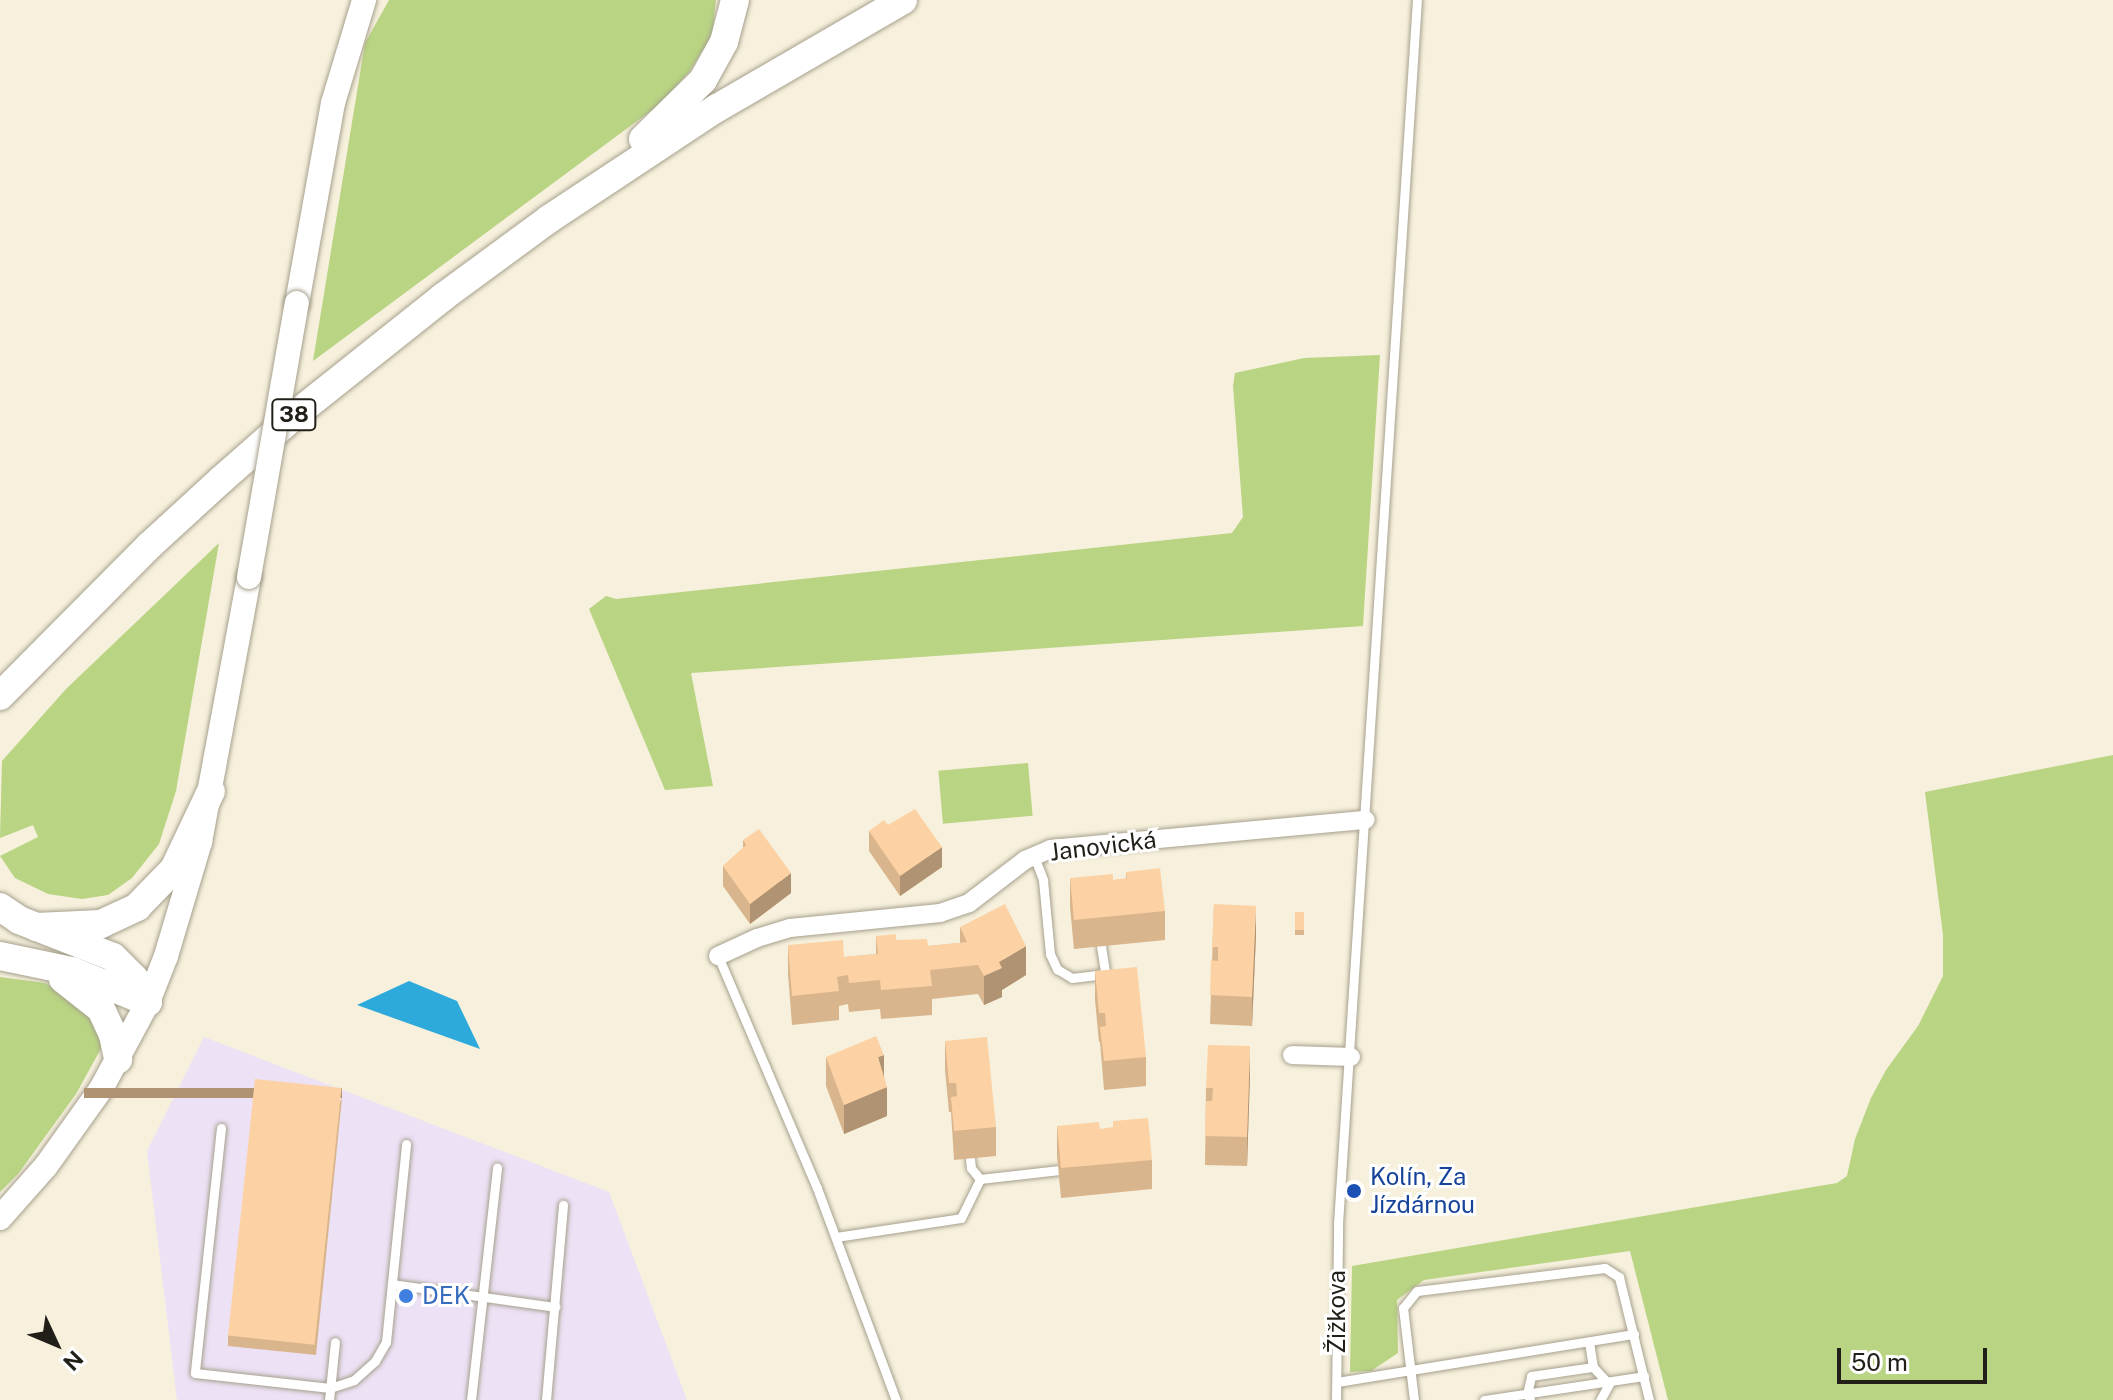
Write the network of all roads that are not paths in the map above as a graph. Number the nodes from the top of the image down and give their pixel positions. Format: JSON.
{"nodes":[{"id":1,"x":364,"y":0,"type":"edge"},
{"id":2,"x":735,"y":0,"type":"edge"},
{"id":3,"x":903,"y":0,"type":"edge"},
{"id":4,"x":1417,"y":0,"type":"edge"},
{"id":5,"x":549,"y":219,"type":"junction"},
{"id":6,"x":59,"y":635,"type":"junction"},
{"id":7,"x":0,"y":696,"type":"edge"},
{"id":8,"x":0,"y":719,"type":"edge"},
{"id":9,"x":211,"y":791,"type":"junction"},
{"id":10,"x":1366,"y":820,"type":"junction"},
{"id":11,"x":1034,"y":856,"type":"junction"},
{"id":12,"x":0,"y":907,"type":"edge"},
{"id":13,"x":36,"y":927,"type":"junction"},
{"id":14,"x":1101,"y":946,"type":"edge"},
{"id":15,"x":0,"y":956,"type":"edge"},
{"id":16,"x":718,"y":956,"type":"joint"},
{"id":17,"x":42,"y":967,"type":"junction"},
{"id":18,"x":1105,"y":974,"type":"junction"},
{"id":19,"x":1107,"y":986,"type":"edge"},
{"id":20,"x":148,"y":1002,"type":"junction"},
{"id":21,"x":1292,"y":1055,"type":"dead end"},
{"id":22,"x":1351,"y":1057,"type":"junction"},
{"id":23,"x":118,"y":1059,"type":"junction"},
{"id":24,"x":221,"y":1128,"type":"dead end"},
{"id":25,"x":406,"y":1144,"type":"dead end"},
{"id":26,"x":970,"y":1159,"type":"edge"},
{"id":27,"x":497,"y":1167,"type":"dead end"},
{"id":28,"x":1059,"y":1170,"type":"edge"},
{"id":29,"x":980,"y":1179,"type":"junction"},
{"id":30,"x":563,"y":1205,"type":"dead end"},
{"id":31,"x":0,"y":1218,"type":"edge"},
{"id":32,"x":836,"y":1237,"type":"junction"},
{"id":33,"x":392,"y":1284,"type":"junction"},
{"id":34,"x":482,"y":1297,"type":"junction"},
{"id":35,"x":555,"y":1307,"type":"junction"},
{"id":36,"x":1634,"y":1334,"type":"junction"},
{"id":37,"x":335,"y":1342,"type":"dead end"},
{"id":38,"x":1589,"y":1342,"type":"junction"},
{"id":39,"x":1593,"y":1367,"type":"junction"},
{"id":40,"x":1410,"y":1369,"type":"junction"},
{"id":41,"x":1644,"y":1376,"type":"junction"},
{"id":42,"x":1337,"y":1382,"type":"junction"},
{"id":43,"x":1609,"y":1384,"type":"junction"},
{"id":44,"x":330,"y":1388,"type":"junction"},
{"id":45,"x":1529,"y":1397,"type":"edge"},
{"id":46,"x":329,"y":1400,"type":"edge"},
{"id":47,"x":471,"y":1400,"type":"edge"},
{"id":48,"x":546,"y":1400,"type":"edge"},
{"id":49,"x":896,"y":1400,"type":"edge"},
{"id":50,"x":1336,"y":1400,"type":"edge"},
{"id":51,"x":1414,"y":1400,"type":"edge"},
{"id":52,"x":1484,"y":1400,"type":"edge"},
{"id":53,"x":1600,"y":1400,"type":"edge"},
{"id":54,"x":1649,"y":1400,"type":"edge"}],
"edges":[{"from":1,"to":9,"type":"main road","bridge":true},
{"from":2,"to":5,"type":"main road","number":"38"},
{"from":3,"to":5,"type":"main road","number":"38"},
{"from":4,"to":10,"type":"lane","name":"Žižkova"},
{"from":5,"to":6,"type":"main road","number":"38"},
{"from":6,"to":7,"type":"main road","number":"38"},
{"from":6,"to":8,"type":"main road","number":"38"},
{"from":9,"to":13,"type":"main road"},
{"from":9,"to":20,"type":"main road"},
{"from":10,"to":11,"type":"street","name":"Janovická"},
{"from":10,"to":22,"type":"lane","name":"Žižkova"},
{"from":11,"to":16,"type":"street","name":"Janovická"},
{"from":11,"to":18,"type":"lane"},
{"from":12,"to":13,"type":"main road"},
{"from":13,"to":20,"type":"main road"},
{"from":14,"to":18,"type":"lane"},
{"from":15,"to":17,"type":"main road"},
{"from":16,"to":32,"type":"lane"},
{"from":17,"to":20,"type":"main road"},
{"from":17,"to":23,"type":"main road"},
{"from":18,"to":19,"type":"lane"},
{"from":20,"to":23,"type":"main road"},
{"from":21,"to":22,"type":"street"},
{"from":22,"to":42,"type":"lane","name":"Žižkova"},
{"from":23,"to":31,"type":"main road"},
{"from":24,"to":44,"type":"lane"},
{"from":25,"to":33,"type":"lane"},
{"from":26,"to":29,"type":"lane"},
{"from":27,"to":34,"type":"lane"},
{"from":28,"to":29,"type":"lane"},
{"from":29,"to":32,"type":"lane"},
{"from":30,"to":35,"type":"lane"},
{"from":32,"to":49,"type":"lane"},
{"from":33,"to":34,"type":"lane"},
{"from":33,"to":44,"type":"lane"},
{"from":34,"to":35,"type":"lane"},
{"from":34,"to":47,"type":"lane"},
{"from":35,"to":48,"type":"lane"},
{"from":36,"to":38,"type":"lane"},
{"from":36,"to":40,"type":"lane"},
{"from":36,"to":41,"type":"lane"},
{"from":37,"to":44,"type":"lane"},
{"from":38,"to":39,"type":"lane"},
{"from":38,"to":40,"type":"lane"},
{"from":39,"to":43,"type":"lane"},
{"from":39,"to":45,"type":"lane"},
{"from":40,"to":42,"type":"lane"},
{"from":40,"to":51,"type":"lane"},
{"from":41,"to":43,"type":"lane"},
{"from":41,"to":54,"type":"lane"},
{"from":42,"to":50,"type":"lane","name":"Žižkova"},
{"from":43,"to":45,"type":"lane"},
{"from":43,"to":53,"type":"lane"},
{"from":44,"to":46,"type":"lane"},
{"from":45,"to":52,"type":"lane"}]}
